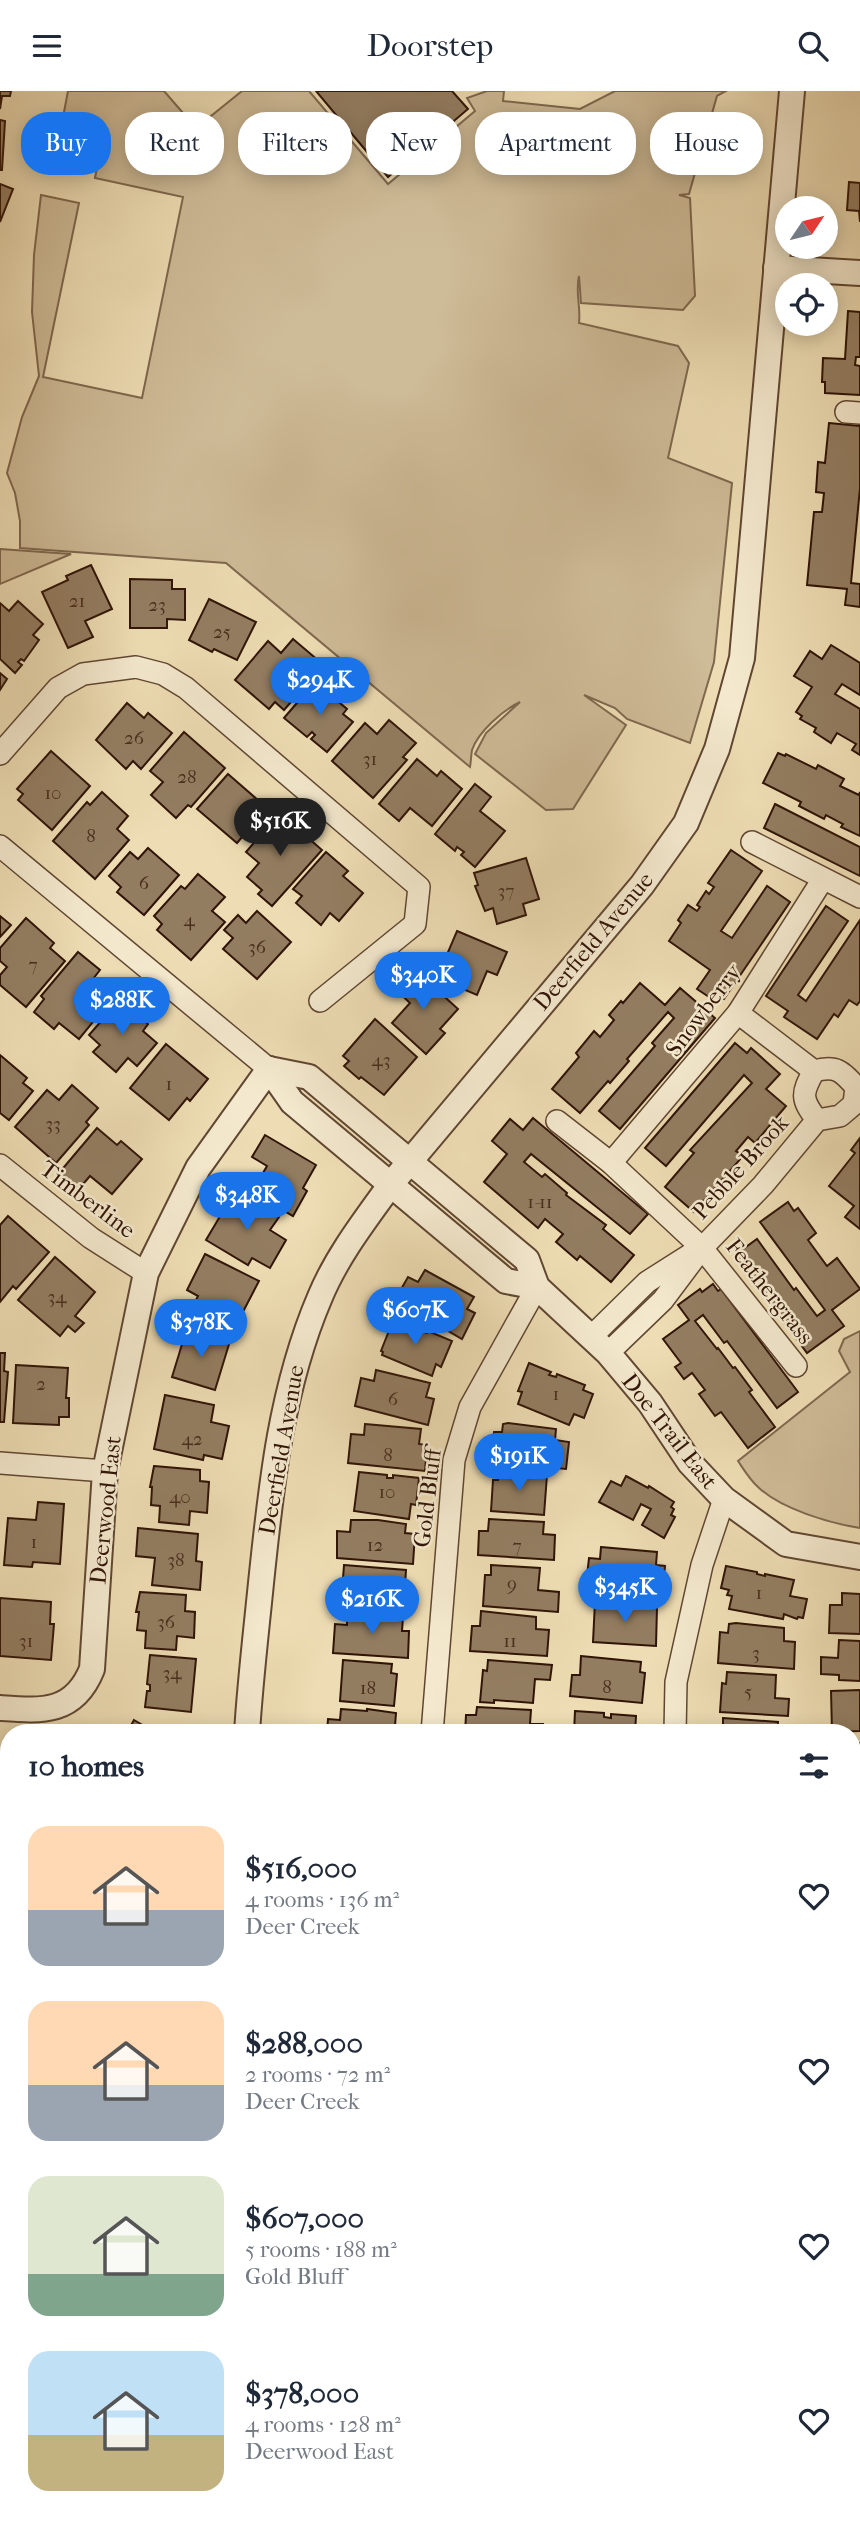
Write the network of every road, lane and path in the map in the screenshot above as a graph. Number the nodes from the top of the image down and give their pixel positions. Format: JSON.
{"nodes":[{"id":1,"x":792,"y":91,"type":"edge"},
{"id":2,"x":776,"y":268,"type":"junction"},
{"id":3,"x":860,"y":273,"type":"edge"},
{"id":4,"x":0,"y":754,"type":"edge"},
{"id":5,"x":752,"y":842,"type":"dead end"},
{"id":6,"x":0,"y":846,"type":"edge"},
{"id":7,"x":823,"y":879,"type":"junction"},
{"id":8,"x":860,"y":897,"type":"edge"},
{"id":9,"x":320,"y":1001,"type":"dead end"},
{"id":10,"x":738,"y":1013,"type":"junction"},
{"id":11,"x":269,"y":1069,"type":"junction"},
{"id":12,"x":814,"y":1071,"type":"junction"},
{"id":13,"x":817,"y":1120,"type":"junction"},
{"id":14,"x":557,"y":1121,"type":"dead end"},
{"id":15,"x":409,"y":1161,"type":"junction"},
{"id":16,"x":611,"y":1163,"type":"junction"},
{"id":17,"x":0,"y":1165,"type":"edge"},
{"id":18,"x":391,"y":1184,"type":"junction"},
{"id":19,"x":702,"y":1248,"type":"junction"},
{"id":20,"x":146,"y":1273,"type":"junction"},
{"id":21,"x":537,"y":1287,"type":"junction"},
{"id":22,"x":599,"y":1345,"type":"junction"},
{"id":23,"x":796,"y":1366,"type":"dead end"},
{"id":24,"x":0,"y":1464,"type":"edge"},
{"id":25,"x":105,"y":1471,"type":"junction"},
{"id":26,"x":724,"y":1499,"type":"junction"},
{"id":27,"x":860,"y":1557,"type":"edge"},
{"id":28,"x":0,"y":1708,"type":"edge"},
{"id":29,"x":248,"y":1724,"type":"edge"},
{"id":30,"x":433,"y":1724,"type":"edge"},
{"id":31,"x":675,"y":1724,"type":"edge"}],
"edges":[{"from":1,"to":2,"type":"street","name":"Deerfield Avenue"},
{"from":2,"to":3,"type":"street"},
{"from":2,"to":15,"type":"street","name":"Deerfield Avenue"},
{"from":4,"to":9,"type":"street"},
{"from":5,"to":7,"type":"street"},
{"from":6,"to":11,"type":"street"},
{"from":7,"to":8,"type":"street"},
{"from":7,"to":10,"type":"street","name":"Snowberry"},
{"from":10,"to":12,"type":"street","name":"Pebble Brook"},
{"from":10,"to":16,"type":"street","name":"Snowberry"},
{"from":11,"to":15,"type":"street","name":"Doe Trail East"},
{"from":11,"to":18,"type":"street","name":"Doe Trail East"},
{"from":11,"to":20,"type":"street","name":"Deerwood East"},
{"from":12,"to":13,"type":"street","name":"Pebble Brook"},
{"from":12,"to":13,"type":"street","name":"Pebble Brook"},
{"from":13,"to":19,"type":"street","name":"Pebble Brook"},
{"from":14,"to":16,"type":"street"},
{"from":15,"to":18,"type":"street","name":"Deerfield Avenue"},
{"from":15,"to":21,"type":"street","name":"Doe Trail East"},
{"from":16,"to":19,"type":"street"},
{"from":17,"to":20,"type":"street","name":"Timberline"},
{"from":18,"to":21,"type":"street","name":"Doe Trail East"},
{"from":18,"to":29,"type":"street","name":"Deerfield Avenue"},
{"from":19,"to":22,"type":"street","name":"Pebble Brook"},
{"from":19,"to":23,"type":"street","name":"Feathergrass"},
{"from":20,"to":25,"type":"street","name":"Deerwood East"},
{"from":21,"to":22,"type":"street","name":"Doe Trail East"},
{"from":21,"to":30,"type":"street","name":"Gold Bluff"},
{"from":22,"to":26,"type":"street","name":"Doe Trail East"},
{"from":24,"to":25,"type":"street"},
{"from":25,"to":28,"type":"street","name":"Deerwood East"},
{"from":26,"to":27,"type":"street","name":"Doe Trail East"},
{"from":26,"to":31,"type":"street"}]}
